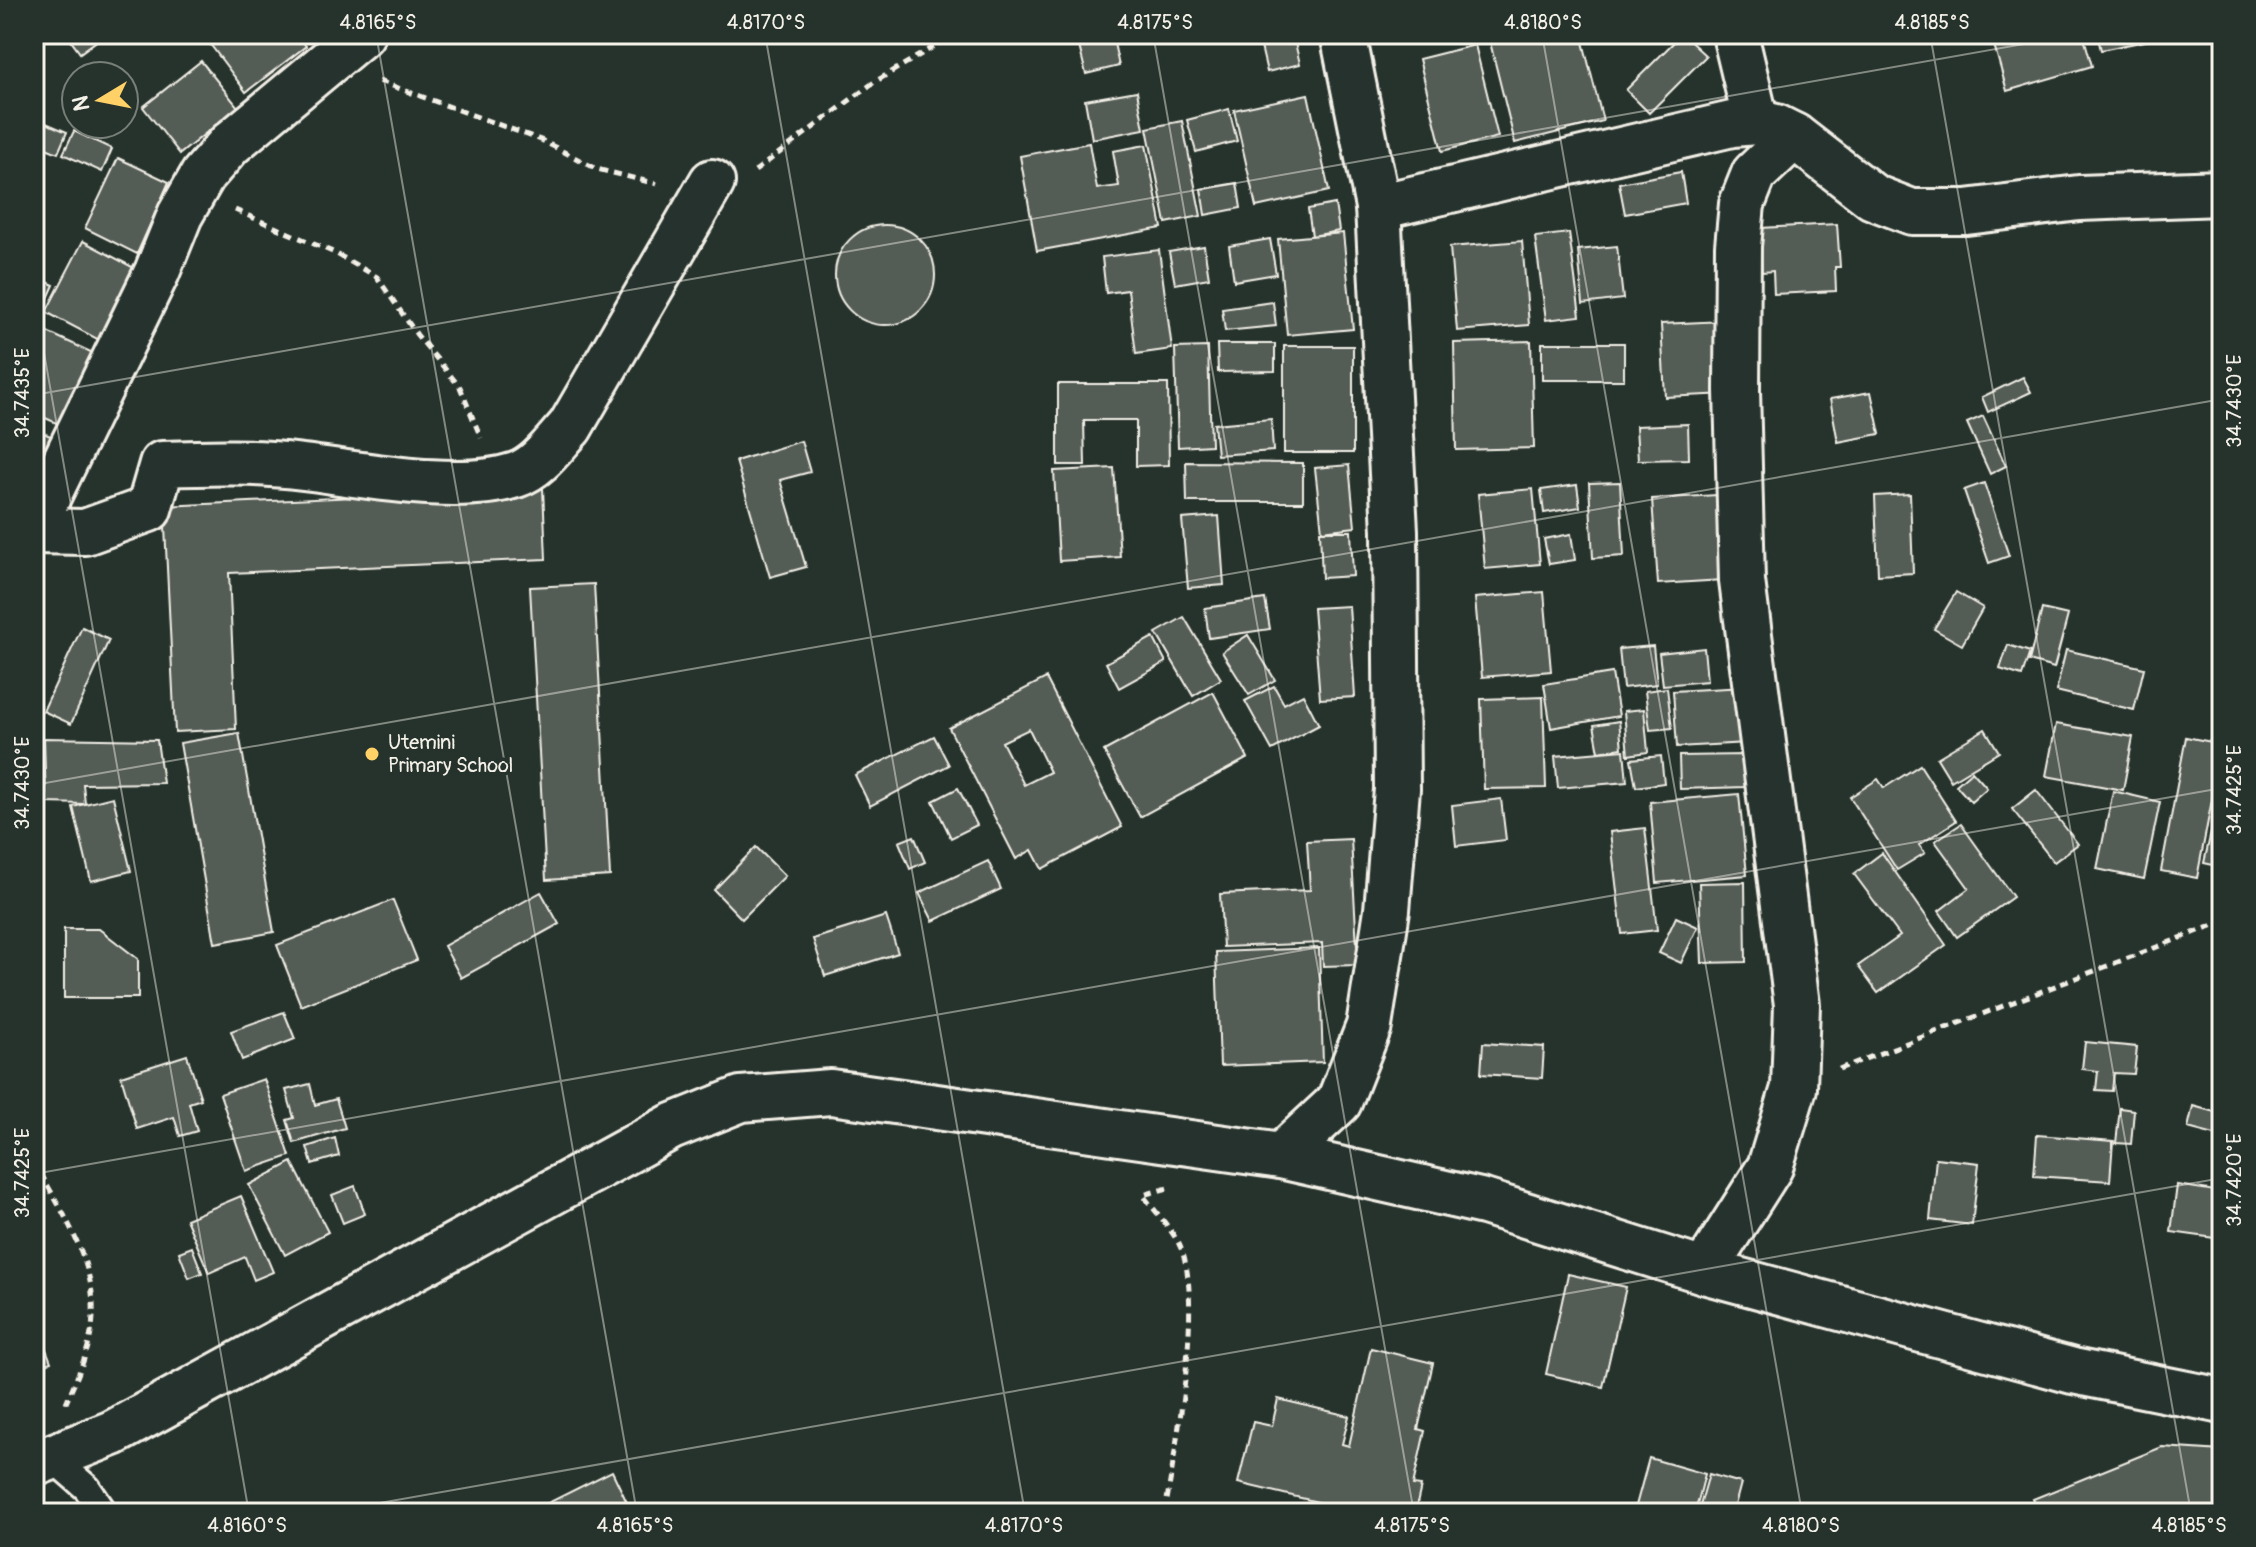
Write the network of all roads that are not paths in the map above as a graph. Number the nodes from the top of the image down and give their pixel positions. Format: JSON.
{"nodes":[{"id":1,"x":1343,"y":34,"type":"edge"},
{"id":2,"x":1735,"y":34,"type":"edge"},
{"id":3,"x":346,"y":46,"type":"edge"},
{"id":4,"x":1775,"y":129,"type":"junction"},
{"id":5,"x":712,"y":182,"type":"road end"},
{"id":6,"x":2222,"y":193,"type":"edge"},
{"id":7,"x":1378,"y":207,"type":"junction"},
{"id":8,"x":34,"y":528,"type":"edge"},
{"id":9,"x":1281,"y":1156,"type":"junction"},
{"id":10,"x":1704,"y":1271,"type":"junction"},
{"id":11,"x":2222,"y":1401,"type":"edge"},
{"id":12,"x":42,"y":1460,"type":"edge"},
{"id":13,"x":104,"y":1513,"type":"edge"}],
"edges":[{"from":1,"to":7,"type":"street"},
{"from":2,"to":4,"type":"street"},
{"from":3,"to":8,"type":"street"},
{"from":4,"to":6,"type":"street"},
{"from":4,"to":7,"type":"street"},
{"from":4,"to":10,"type":"street"},
{"from":5,"to":8,"type":"street"},
{"from":7,"to":9,"type":"street"},
{"from":9,"to":10,"type":"street"},
{"from":9,"to":12,"type":"street"},
{"from":10,"to":11,"type":"street"},
{"from":12,"to":13,"type":"lane"}]}
